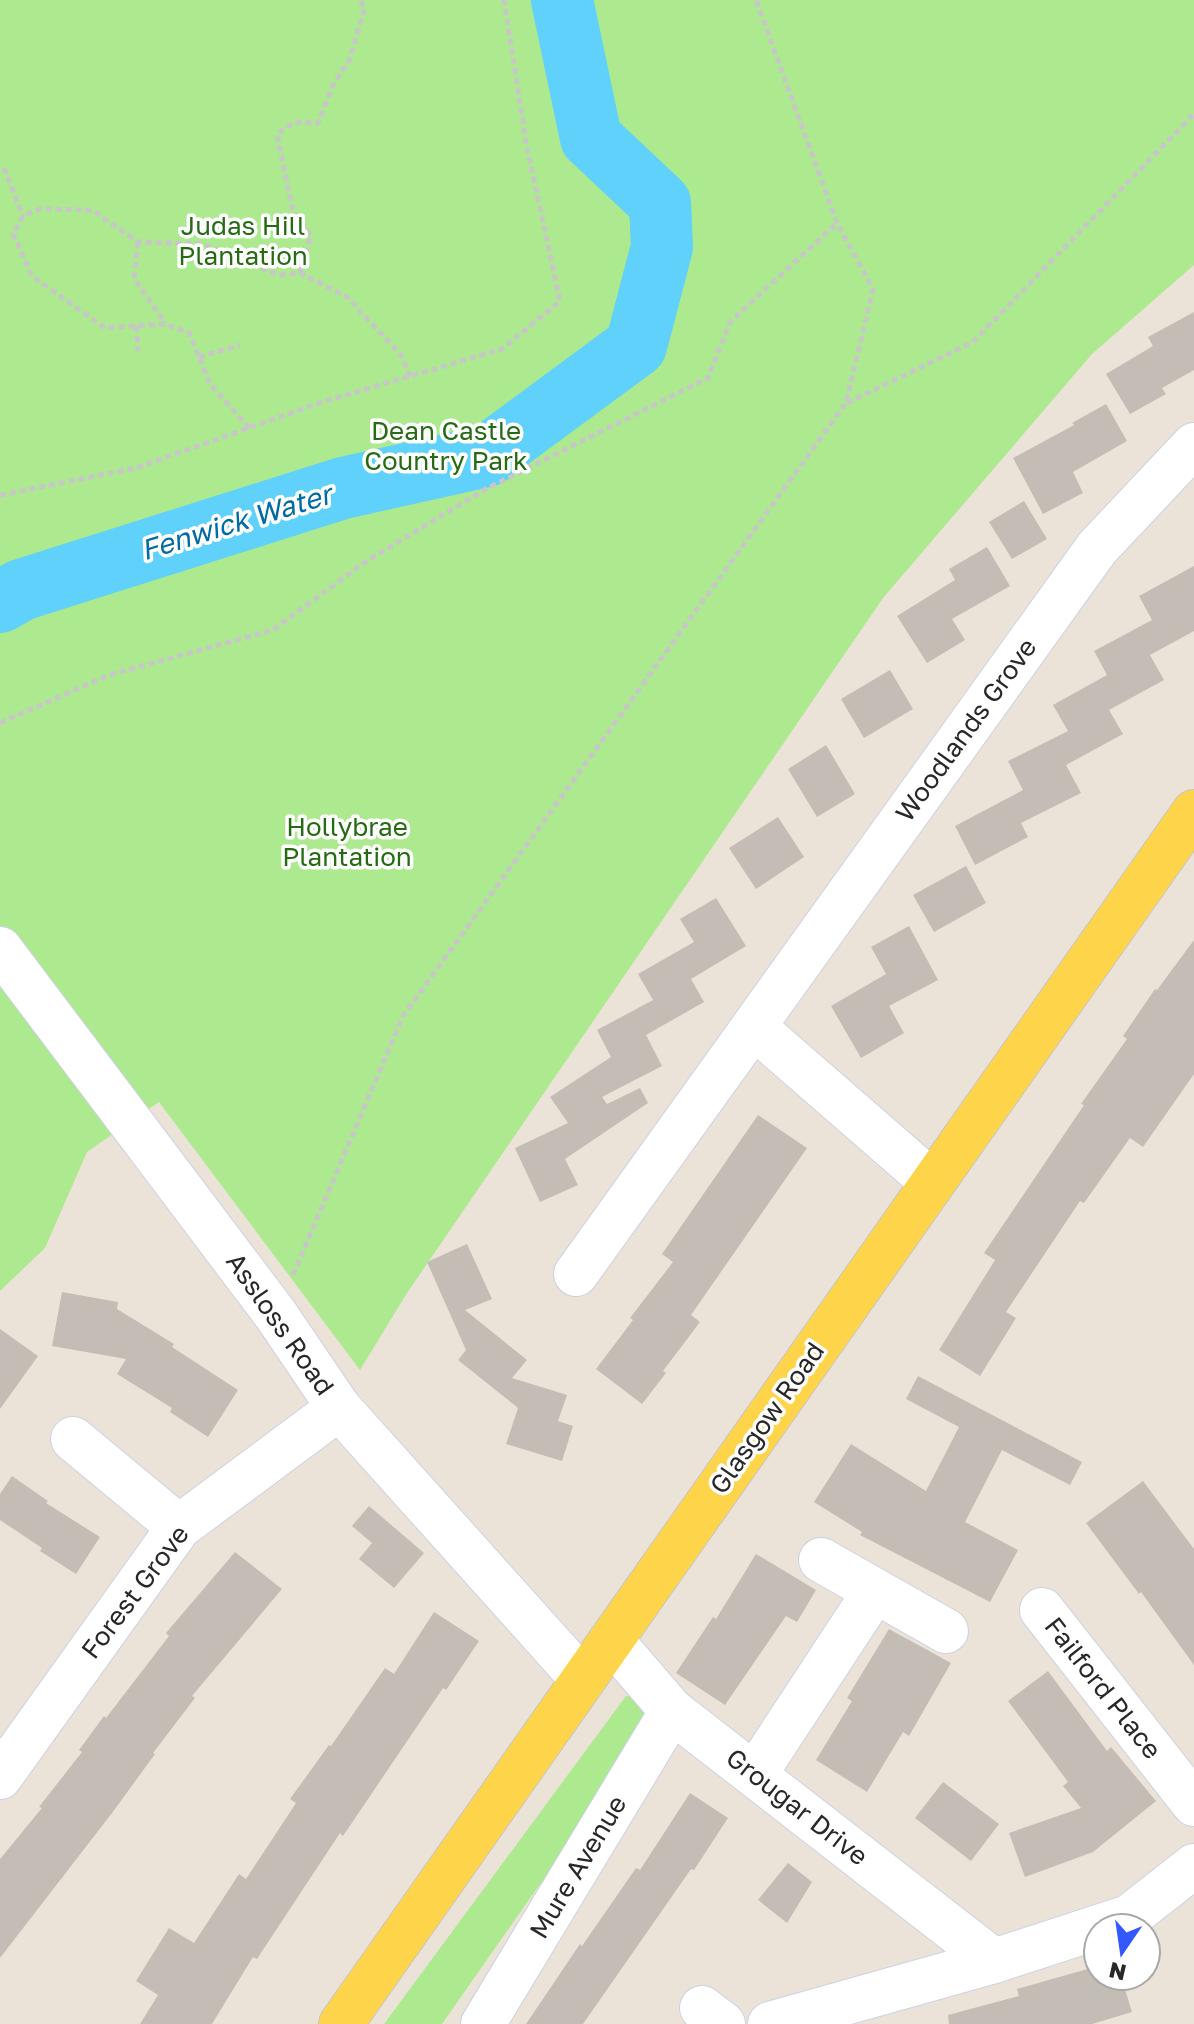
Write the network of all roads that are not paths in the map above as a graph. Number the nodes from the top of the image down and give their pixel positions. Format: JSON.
{"nodes":[{"id":1,"x":1194,"y":445,"type":"edge"},
{"id":2,"x":1194,"y":812,"type":"edge"},
{"id":3,"x":0,"y":949,"type":"edge"},
{"id":4,"x":754,"y":1027,"type":"junction"},
{"id":5,"x":932,"y":1182,"type":"junction"},
{"id":6,"x":576,"y":1274,"type":"dead end"},
{"id":7,"x":339,"y":1408,"type":"junction"},
{"id":8,"x":73,"y":1439,"type":"dead end"},
{"id":9,"x":179,"y":1527,"type":"junction"},
{"id":10,"x":821,"y":1560,"type":"dead end"},
{"id":11,"x":875,"y":1591,"type":"junction"},
{"id":12,"x":1042,"y":1610,"type":"dead end"},
{"id":13,"x":946,"y":1631,"type":"dead end"},
{"id":14,"x":611,"y":1640,"type":"junction"},
{"id":15,"x":583,"y":1680,"type":"junction"},
{"id":16,"x":672,"y":1711,"type":"junction"},
{"id":17,"x":755,"y":1774,"type":"junction"},
{"id":18,"x":0,"y":1777,"type":"edge"},
{"id":19,"x":1194,"y":1804,"type":"edge"},
{"id":20,"x":1194,"y":1866,"type":"edge"},
{"id":21,"x":994,"y":1961,"type":"junction"},
{"id":22,"x":341,"y":2024,"type":"edge"},
{"id":23,"x":483,"y":2024,"type":"edge"},
{"id":24,"x":770,"y":2024,"type":"edge"}],
"edges":[{"from":1,"to":4,"type":"street","name":"Woodlands Grove"},
{"from":2,"to":5,"type":"main road","name":"Glasgow Road"},
{"from":3,"to":7,"type":"street","name":"Assloss Road"},
{"from":4,"to":5,"type":"street"},
{"from":4,"to":6,"type":"street","name":"Woodlands Grove"},
{"from":5,"to":14,"type":"main road","name":"Glasgow Road"},
{"from":7,"to":9,"type":"street","name":"Forest Grove"},
{"from":7,"to":15,"type":"street","name":"Assloss Road"},
{"from":8,"to":9,"type":"street"},
{"from":9,"to":18,"type":"street","name":"Forest Grove"},
{"from":10,"to":11,"type":"street"},
{"from":11,"to":13,"type":"street"},
{"from":11,"to":17,"type":"street"},
{"from":12,"to":19,"type":"street","name":"Failford Place"},
{"from":14,"to":15,"type":"main road","name":"Glasgow Road"},
{"from":14,"to":16,"type":"street","name":"Grougar Drive"},
{"from":15,"to":22,"type":"main road","name":"Glasgow Road"},
{"from":16,"to":17,"type":"street","name":"Grougar Drive"},
{"from":16,"to":23,"type":"street","name":"Mure Avenue"},
{"from":17,"to":21,"type":"street","name":"Grougar Drive"},
{"from":20,"to":21,"type":"street"},
{"from":21,"to":24,"type":"street"}]}
